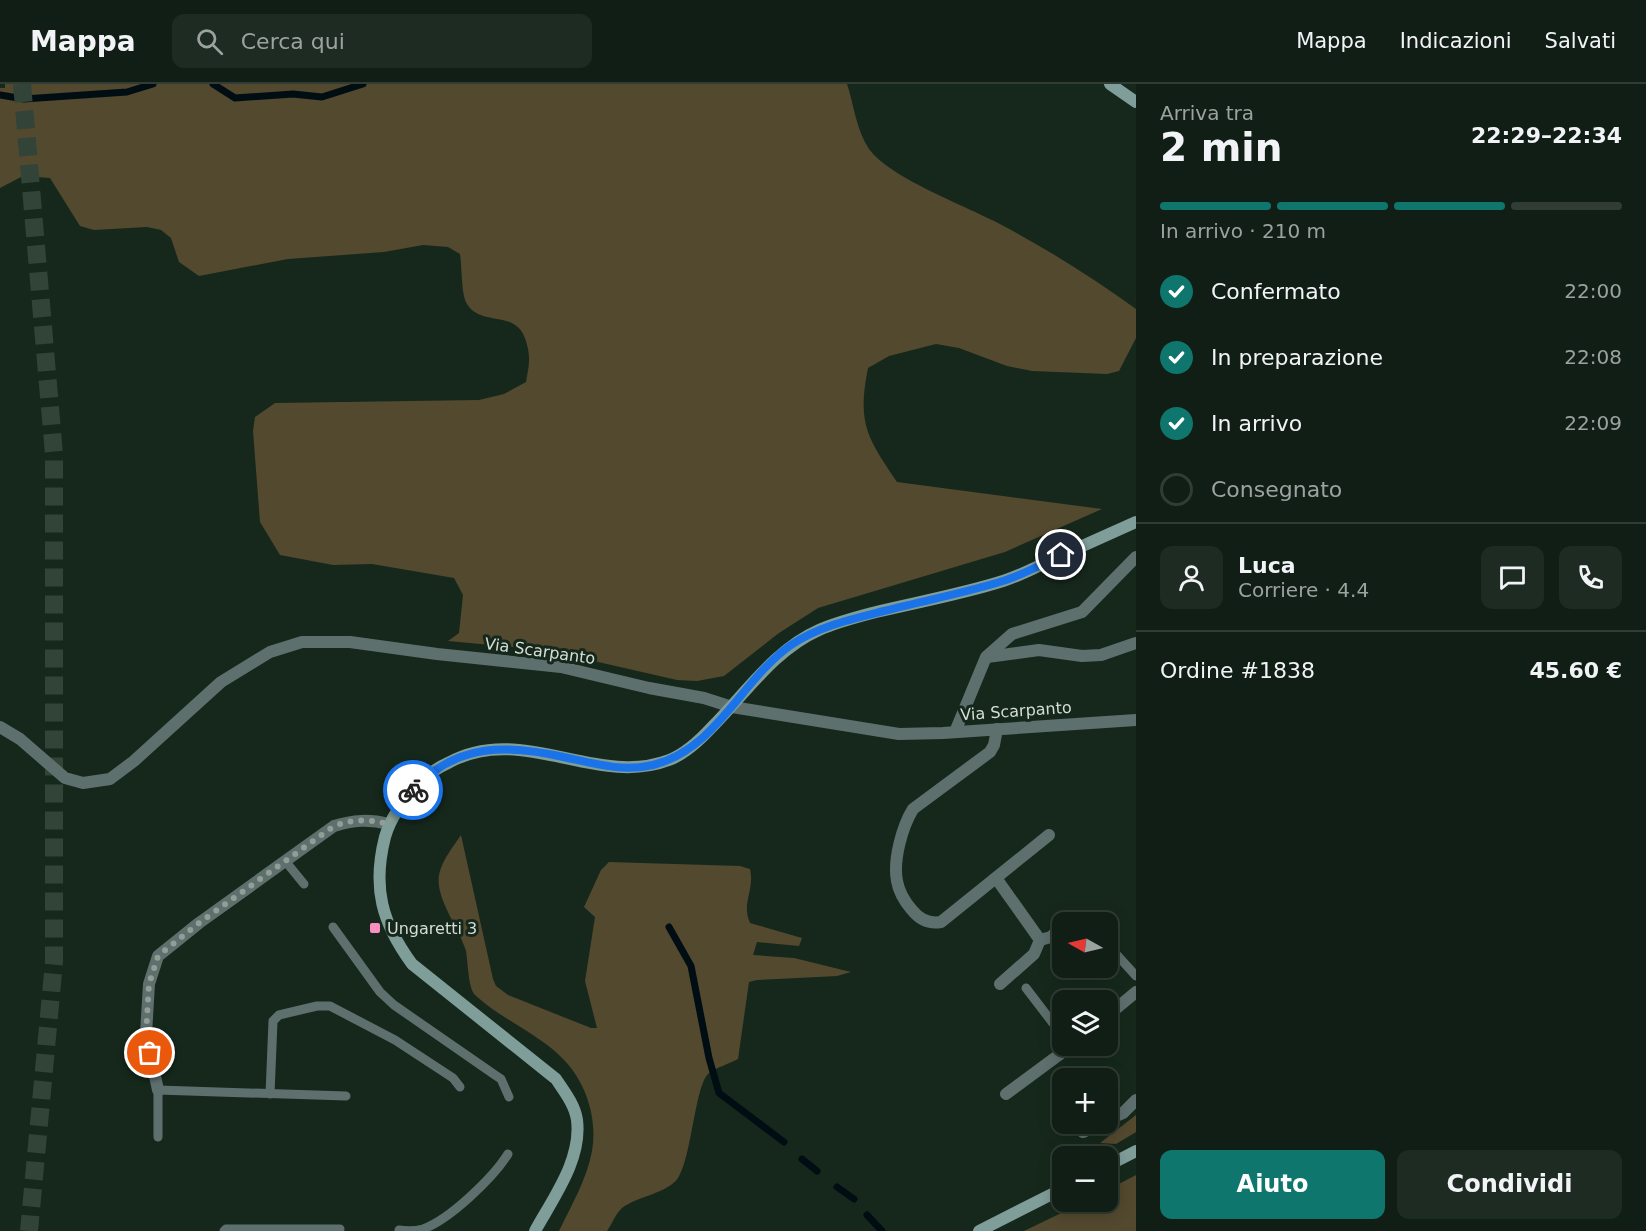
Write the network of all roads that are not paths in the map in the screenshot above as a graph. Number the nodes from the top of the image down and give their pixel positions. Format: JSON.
{"nodes":[{"id":1,"x":1110,"y":84,"type":"edge"},
{"id":2,"x":1136,"y":102,"type":"edge"},
{"id":3,"x":1136,"y":522,"type":"edge"},
{"id":4,"x":1136,"y":557,"type":"edge"},
{"id":5,"x":1136,"y":643,"type":"edge"},
{"id":6,"x":986,"y":657,"type":"junction"},
{"id":7,"x":732,"y":707,"type":"junction"},
{"id":8,"x":1136,"y":720,"type":"edge"},
{"id":9,"x":0,"y":727,"type":"edge"},
{"id":10,"x":997,"y":729,"type":"junction"},
{"id":11,"x":954,"y":732,"type":"junction"},
{"id":12,"x":388,"y":824,"type":"junction"},
{"id":13,"x":1049,"y":835,"type":"dead end"},
{"id":14,"x":286,"y":862,"type":"junction"},
{"id":15,"x":996,"y":878,"type":"junction"},
{"id":16,"x":304,"y":884,"type":"dead end"},
{"id":17,"x":333,"y":927,"type":"dead end"},
{"id":18,"x":1052,"y":936,"type":"edge"},
{"id":19,"x":1040,"y":940,"type":"junction"},
{"id":20,"x":1118,"y":956,"type":"edge"},
{"id":21,"x":1136,"y":976,"type":"edge"},
{"id":22,"x":1000,"y":984,"type":"dead end"},
{"id":23,"x":1026,"y":988,"type":"dead end"},
{"id":24,"x":1136,"y":992,"type":"edge"},
{"id":25,"x":1118,"y":1007,"type":"edge"},
{"id":26,"x":1052,"y":1022,"type":"edge"},
{"id":27,"x":1057,"y":1056,"type":"edge"},
{"id":28,"x":460,"y":1087,"type":"dead end"},
{"id":29,"x":158,"y":1090,"type":"junction"},
{"id":30,"x":270,"y":1094,"type":"junction"},
{"id":31,"x":1006,"y":1094,"type":"dead end"},
{"id":32,"x":346,"y":1096,"type":"dead end"},
{"id":33,"x":505,"y":1096,"type":"dead end"},
{"id":34,"x":1136,"y":1100,"type":"edge"},
{"id":35,"x":1118,"y":1115,"type":"edge"},
{"id":36,"x":158,"y":1137,"type":"dead end"},
{"id":37,"x":1136,"y":1151,"type":"edge"},
{"id":38,"x":504,"y":1154,"type":"dead end"},
{"id":39,"x":1118,"y":1160,"type":"edge"},
{"id":40,"x":1052,"y":1194,"type":"edge"},
{"id":41,"x":340,"y":1229,"type":"dead end"},
{"id":42,"x":327,"y":1230,"type":"edge"},
{"id":43,"x":399,"y":1230,"type":"edge"},
{"id":44,"x":224,"y":1231,"type":"edge"},
{"id":45,"x":417,"y":1231,"type":"edge"},
{"id":46,"x":535,"y":1231,"type":"edge"},
{"id":47,"x":979,"y":1231,"type":"edge"}],
"edges":[{"from":1,"to":2,"type":"street"},
{"from":3,"to":7,"type":"street"},
{"from":4,"to":6,"type":"street"},
{"from":5,"to":6,"type":"street"},
{"from":6,"to":11,"type":"street"},
{"from":7,"to":9,"type":"street","name":"Via Scarpanto"},
{"from":7,"to":11,"type":"street","name":"Via Scarpanto"},
{"from":7,"to":12,"type":"street"},
{"from":8,"to":10,"type":"street","name":"Via Scarpanto"},
{"from":10,"to":11,"type":"street","name":"Via Scarpanto"},
{"from":10,"to":15,"type":"street"},
{"from":12,"to":14,"type":"street"},
{"from":12,"to":46,"type":"street"},
{"from":13,"to":15,"type":"street"},
{"from":14,"to":16,"type":"lane"},
{"from":14,"to":29,"type":"street"},
{"from":15,"to":19,"type":"street"},
{"from":17,"to":33,"type":"lane"},
{"from":18,"to":19,"type":"street"},
{"from":19,"to":22,"type":"street"},
{"from":20,"to":21,"type":"lane"},
{"from":23,"to":26,"type":"lane"},
{"from":24,"to":25,"type":"street"},
{"from":27,"to":31,"type":"street"},
{"from":28,"to":30,"type":"lane"},
{"from":29,"to":30,"type":"lane"},
{"from":29,"to":36,"type":"lane"},
{"from":30,"to":32,"type":"lane"},
{"from":34,"to":35,"type":"street"},
{"from":37,"to":39,"type":"street"},
{"from":38,"to":45,"type":"lane"},
{"from":40,"to":47,"type":"street"},
{"from":41,"to":42,"type":"lane"},
{"from":42,"to":44,"type":"lane"},
{"from":43,"to":45,"type":"lane"}]}
